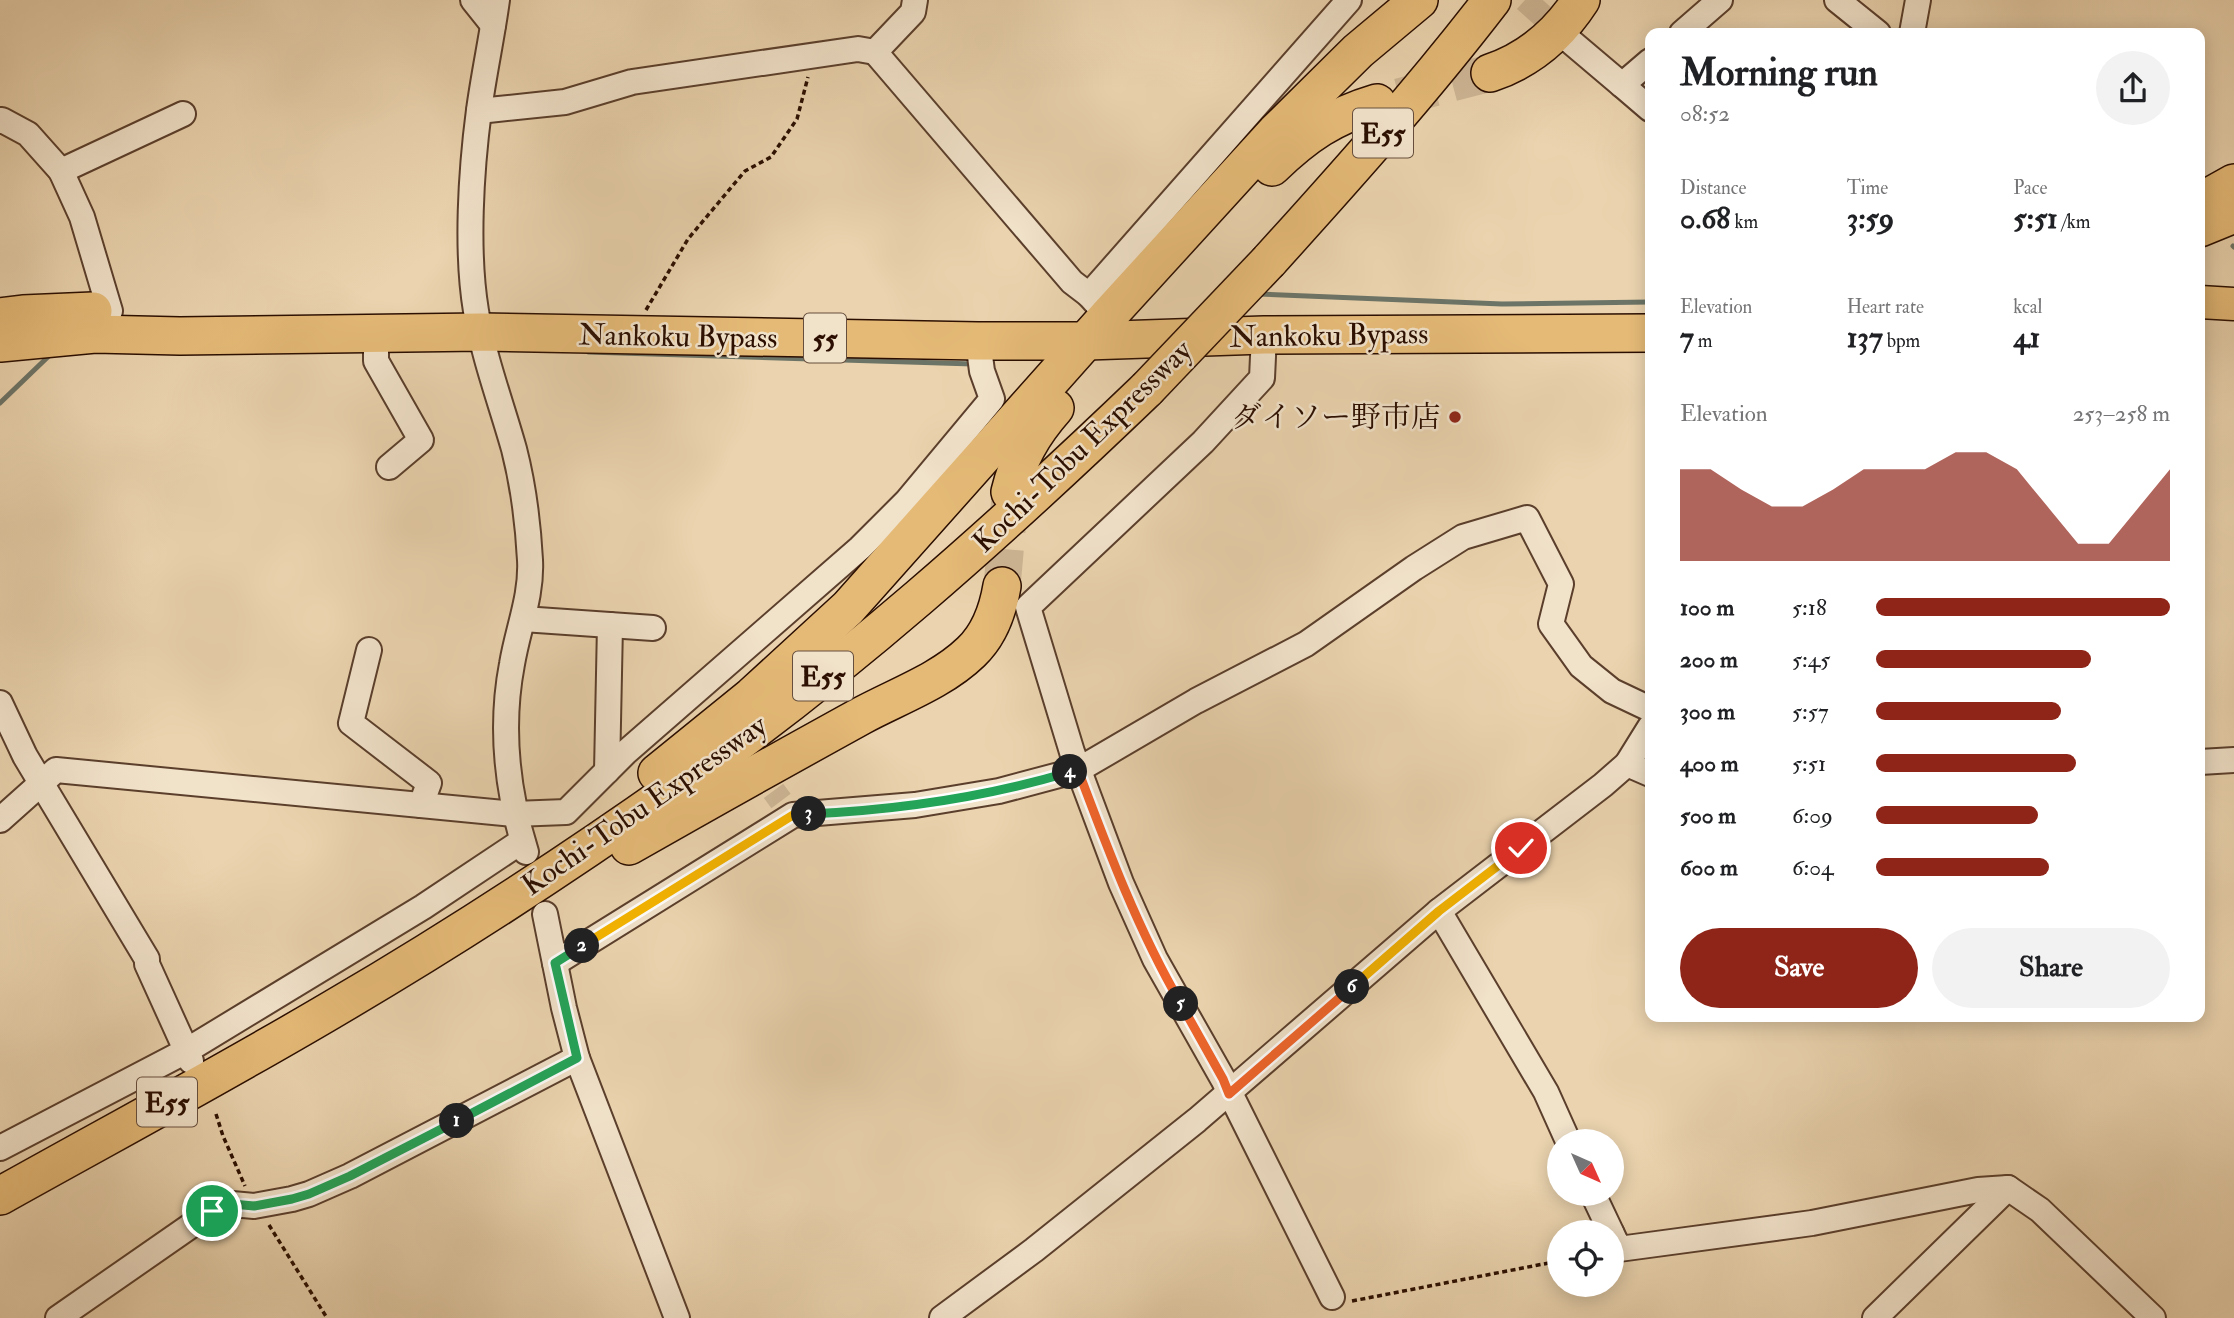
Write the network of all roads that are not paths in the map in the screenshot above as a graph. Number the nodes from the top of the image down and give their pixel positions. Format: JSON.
{"nodes":[{"id":1,"x":473,"y":0,"type":"edge"},
{"id":2,"x":497,"y":0,"type":"edge"},
{"id":3,"x":915,"y":0,"type":"edge"},
{"id":4,"x":1349,"y":0,"type":"edge"},
{"id":5,"x":1419,"y":0,"type":"edge"},
{"id":6,"x":1492,"y":0,"type":"edge"},
{"id":7,"x":1581,"y":0,"type":"edge"},
{"id":8,"x":1720,"y":0,"type":"edge"},
{"id":9,"x":1837,"y":0,"type":"edge"},
{"id":10,"x":1918,"y":0,"type":"edge"},
{"id":11,"x":494,"y":25,"type":"junction"},
{"id":12,"x":1688,"y":28,"type":"edge"},
{"id":13,"x":1872,"y":28,"type":"edge"},
{"id":14,"x":1913,"y":28,"type":"edge"},
{"id":15,"x":1570,"y":41,"type":"tunnel mouth"},
{"id":16,"x":875,"y":52,"type":"junction"},
{"id":17,"x":1645,"y":65,"type":"edge"},
{"id":18,"x":1490,"y":73,"type":"tunnel mouth"},
{"id":19,"x":1622,"y":85,"type":"junction"},
{"id":20,"x":1377,"y":103,"type":"tunnel mouth"},
{"id":21,"x":1645,"y":105,"type":"edge"},
{"id":22,"x":479,"y":111,"type":"junction"},
{"id":23,"x":183,"y":114,"type":"dead end"},
{"id":24,"x":0,"y":121,"type":"edge"},
{"id":25,"x":61,"y":171,"type":"junction"},
{"id":26,"x":2234,"y":183,"type":"edge"},
{"id":27,"x":2205,"y":199,"type":"edge"},
{"id":28,"x":2234,"y":214,"type":"edge"},
{"id":29,"x":2205,"y":226,"type":"edge"},
{"id":30,"x":2205,"y":302,"type":"edge"},
{"id":31,"x":2234,"y":304,"type":"edge"},
{"id":32,"x":110,"y":311,"type":"junction"},
{"id":33,"x":0,"y":317,"type":"edge"},
{"id":34,"x":1645,"y":317,"type":"edge"},
{"id":35,"x":1108,"y":321,"type":"junction"},
{"id":36,"x":1645,"y":333,"type":"edge"},
{"id":37,"x":376,"y":334,"type":"junction"},
{"id":38,"x":1264,"y":335,"type":"junction"},
{"id":39,"x":482,"y":336,"type":"junction"},
{"id":40,"x":978,"y":341,"type":"junction"},
{"id":41,"x":0,"y":343,"type":"edge"},
{"id":42,"x":389,"y":467,"type":"dead end"},
{"id":43,"x":1010,"y":492,"type":"tunnel mouth"},
{"id":44,"x":1002,"y":586,"type":"tunnel mouth"},
{"id":45,"x":523,"y":619,"type":"junction"},
{"id":46,"x":610,"y":625,"type":"junction"},
{"id":47,"x":653,"y":628,"type":"dead end"},
{"id":48,"x":369,"y":650,"type":"dead end"},
{"id":49,"x":0,"y":703,"type":"edge"},
{"id":50,"x":1645,"y":707,"type":"edge"},
{"id":51,"x":1645,"y":735,"type":"edge"},
{"id":52,"x":2234,"y":760,"type":"edge"},
{"id":53,"x":2205,"y":762,"type":"edge"},
{"id":54,"x":1627,"y":764,"type":"junction"},
{"id":55,"x":1078,"y":770,"type":"junction"},
{"id":56,"x":607,"y":771,"type":"junction"},
{"id":57,"x":1645,"y":772,"type":"edge"},
{"id":58,"x":42,"y":782,"type":"junction"},
{"id":59,"x":421,"y":805,"type":"junction"},
{"id":60,"x":514,"y":814,"type":"junction"},
{"id":61,"x":0,"y":820,"type":"edge"},
{"id":62,"x":1439,"y":911,"type":"junction"},
{"id":63,"x":545,"y":914,"type":"dead end"},
{"id":64,"x":468,"y":925,"type":"junction"},
{"id":65,"x":555,"y":963,"type":"junction"},
{"id":66,"x":334,"y":1009,"type":"junction"},
{"id":67,"x":189,"y":1056,"type":"junction"},
{"id":68,"x":577,"y":1058,"type":"junction"},
{"id":69,"x":1229,"y":1094,"type":"junction"},
{"id":70,"x":1562,"y":1129,"type":"edge"},
{"id":71,"x":0,"y":1148,"type":"edge"},
{"id":72,"x":2008,"y":1188,"type":"junction"},
{"id":73,"x":0,"y":1196,"type":"edge"},
{"id":74,"x":1624,"y":1248,"type":"edge"},
{"id":75,"x":1332,"y":1297,"type":"road end"},
{"id":76,"x":58,"y":1318,"type":"edge"},
{"id":77,"x":677,"y":1318,"type":"edge"},
{"id":78,"x":942,"y":1318,"type":"edge"},
{"id":79,"x":1875,"y":1318,"type":"edge"},
{"id":80,"x":2153,"y":1318,"type":"edge"}],
"edges":[{"from":1,"to":11,"type":"street"},
{"from":2,"to":11,"type":"street"},
{"from":3,"to":16,"type":"street"},
{"from":4,"to":35,"type":"street"},
{"from":5,"to":35,"type":"highway"},
{"from":6,"to":64,"type":"highway","name":"Kochi-Tobu Expressway","number":"E55","bridge":true},
{"from":7,"to":18,"type":"highway"},
{"from":8,"to":12,"type":"street"},
{"from":9,"to":13,"type":"street"},
{"from":10,"to":14,"type":"street"},
{"from":11,"to":22,"type":"street"},
{"from":15,"to":19,"type":"street"},
{"from":16,"to":22,"type":"street"},
{"from":16,"to":35,"type":"street"},
{"from":17,"to":19,"type":"street"},
{"from":19,"to":21,"type":"street"},
{"from":20,"to":35,"type":"highway"},
{"from":22,"to":39,"type":"street"},
{"from":23,"to":25,"type":"street"},
{"from":24,"to":25,"type":"street"},
{"from":25,"to":32,"type":"street"},
{"from":26,"to":27,"type":"highway"},
{"from":28,"to":29,"type":"highway"},
{"from":30,"to":31,"type":"main road"},
{"from":32,"to":33,"type":"highway","name":"Nankoku Bypass","number":"55"},
{"from":32,"to":39,"type":"highway","name":"Nankoku Bypass","number":"55"},
{"from":34,"to":35,"type":"highway","name":"Nankoku Bypass","number":"55"},
{"from":35,"to":38,"type":"highway","name":"Nankoku Bypass","number":"55"},
{"from":35,"to":39,"type":"highway","name":"Nankoku Bypass","number":"55"},
{"from":35,"to":40,"type":"highway","name":"Nankoku Bypass","number":"55"},
{"from":35,"to":43,"type":"highway"},
{"from":35,"to":64,"type":"highway"},
{"from":36,"to":38,"type":"highway","name":"Nankoku Bypass","number":"55"},
{"from":37,"to":39,"type":"highway","name":"Nankoku Bypass","number":"55"},
{"from":37,"to":41,"type":"highway","name":"Nankoku Bypass","number":"55"},
{"from":37,"to":42,"type":"street"},
{"from":38,"to":55,"type":"street"},
{"from":39,"to":40,"type":"highway","name":"Nankoku Bypass","number":"55"},
{"from":39,"to":45,"type":"street"},
{"from":40,"to":56,"type":"street"},
{"from":44,"to":66,"type":"highway"},
{"from":45,"to":46,"type":"street"},
{"from":45,"to":60,"type":"street"},
{"from":46,"to":47,"type":"street"},
{"from":46,"to":56,"type":"street"},
{"from":48,"to":59,"type":"street"},
{"from":49,"to":58,"type":"street"},
{"from":50,"to":55,"type":"street"},
{"from":51,"to":54,"type":"street"},
{"from":52,"to":53,"type":"street"},
{"from":54,"to":57,"type":"street"},
{"from":54,"to":62,"type":"street"},
{"from":55,"to":65,"type":"street"},
{"from":55,"to":69,"type":"street"},
{"from":56,"to":60,"type":"street"},
{"from":58,"to":59,"type":"street"},
{"from":58,"to":61,"type":"street"},
{"from":58,"to":67,"type":"street"},
{"from":59,"to":60,"type":"street"},
{"from":60,"to":67,"type":"street"},
{"from":62,"to":69,"type":"street"},
{"from":62,"to":70,"type":"street"},
{"from":63,"to":65,"type":"street"},
{"from":64,"to":66,"type":"highway","name":"Kochi-Tobu Expressway","number":"E55"},
{"from":65,"to":68,"type":"street"},
{"from":66,"to":73,"type":"highway","name":"Kochi-Tobu Expressway","number":"E55"},
{"from":67,"to":71,"type":"street"},
{"from":68,"to":76,"type":"street"},
{"from":68,"to":77,"type":"street"},
{"from":69,"to":75,"type":"street"},
{"from":69,"to":78,"type":"street"},
{"from":72,"to":74,"type":"street"},
{"from":72,"to":79,"type":"street"},
{"from":72,"to":80,"type":"street"}]}
